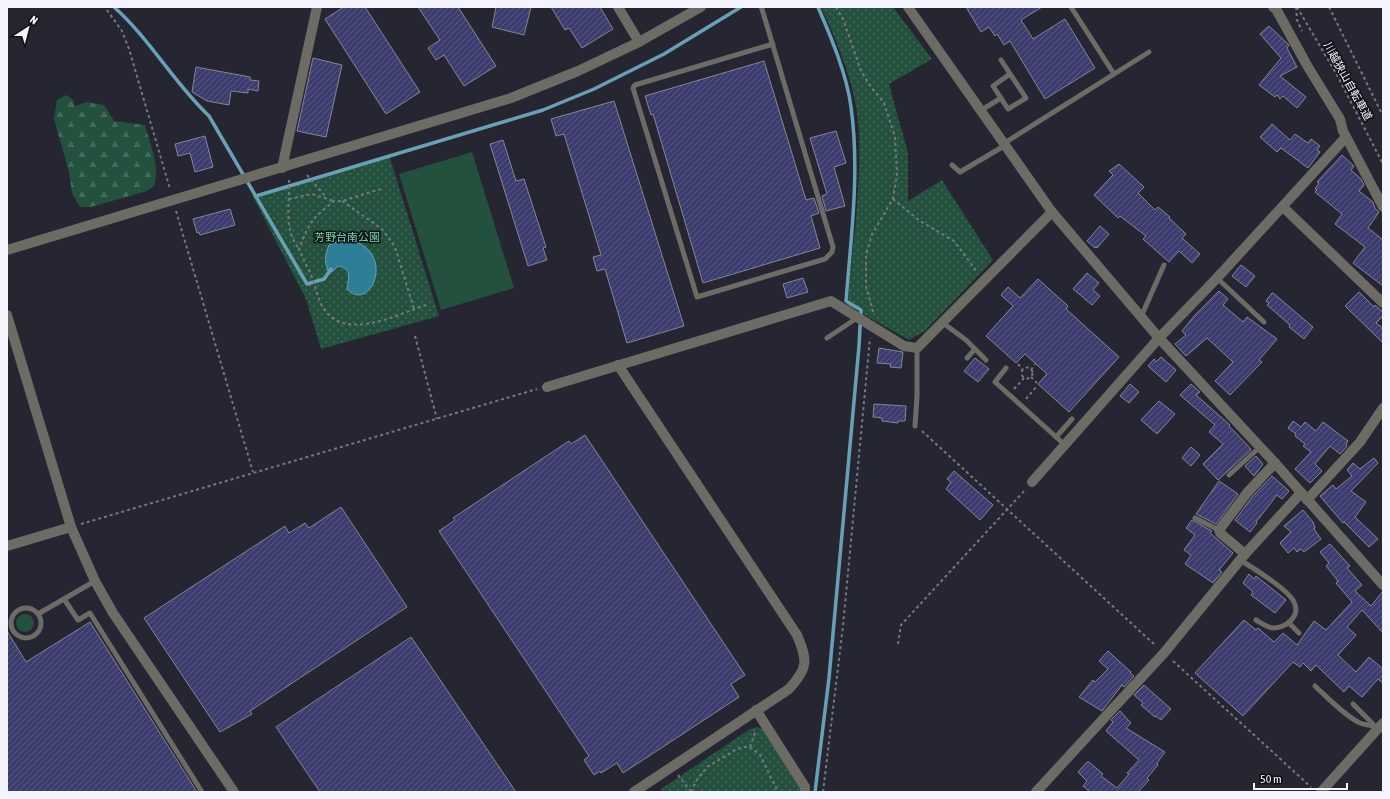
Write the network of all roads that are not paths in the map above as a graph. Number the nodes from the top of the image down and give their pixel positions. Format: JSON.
{"nodes":[{"id":1,"x":317,"y":7,"type":"edge"},
{"id":2,"x":618,"y":7,"type":"edge"},
{"id":3,"x":701,"y":7,"type":"edge"},
{"id":4,"x":761,"y":7,"type":"edge"},
{"id":5,"x":908,"y":7,"type":"edge"},
{"id":6,"x":1071,"y":7,"type":"edge"},
{"id":7,"x":1273,"y":7,"type":"edge"},
{"id":8,"x":639,"y":42,"type":"junction"},
{"id":9,"x":773,"y":44,"type":"junction"},
{"id":10,"x":1149,"y":52,"type":"dead end"},
{"id":11,"x":1001,"y":60,"type":"dead end"},
{"id":12,"x":1010,"y":74,"type":"junction"},
{"id":13,"x":1114,"y":74,"type":"junction"},
{"id":14,"x":1001,"y":98,"type":"junction"},
{"id":15,"x":980,"y":111,"type":"junction"},
{"id":16,"x":1346,"y":137,"type":"junction"},
{"id":17,"x":1004,"y":145,"type":"junction"},
{"id":18,"x":952,"y":165,"type":"dead end"},
{"id":19,"x":282,"y":168,"type":"junction"},
{"id":20,"x":1283,"y":207,"type":"junction"},
{"id":21,"x":1383,"y":207,"type":"edge"},
{"id":22,"x":1052,"y":212,"type":"junction"},
{"id":23,"x":7,"y":250,"type":"edge"},
{"id":24,"x":1164,"y":265,"type":"dead end"},
{"id":25,"x":1217,"y":278,"type":"junction"},
{"id":26,"x":1383,"y":303,"type":"edge"},
{"id":27,"x":7,"y":315,"type":"edge"},
{"id":28,"x":1142,"y":317,"type":"junction"},
{"id":29,"x":857,"y":318,"type":"junction"},
{"id":30,"x":1264,"y":322,"type":"dead end"},
{"id":31,"x":943,"y":323,"type":"junction"},
{"id":32,"x":827,"y":338,"type":"dead end"},
{"id":33,"x":1160,"y":338,"type":"junction"},
{"id":34,"x":917,"y":348,"type":"junction"},
{"id":35,"x":975,"y":349,"type":"junction"},
{"id":36,"x":967,"y":358,"type":"dead end"},
{"id":37,"x":986,"y":360,"type":"dead end"},
{"id":38,"x":618,"y":365,"type":"junction"},
{"id":39,"x":1006,"y":368,"type":"dead end"},
{"id":40,"x":547,"y":387,"type":"road end"},
{"id":41,"x":1383,"y":408,"type":"edge"},
{"id":42,"x":1072,"y":419,"type":"dead end"},
{"id":43,"x":915,"y":426,"type":"road end"},
{"id":44,"x":1056,"y":437,"type":"junction"},
{"id":45,"x":1065,"y":445,"type":"junction"},
{"id":46,"x":1260,"y":447,"type":"junction"},
{"id":47,"x":1275,"y":463,"type":"junction"},
{"id":48,"x":1229,"y":475,"type":"dead end"},
{"id":49,"x":1032,"y":482,"type":"road end"},
{"id":50,"x":1304,"y":497,"type":"junction"},
{"id":51,"x":1195,"y":518,"type":"dead end"},
{"id":52,"x":70,"y":527,"type":"junction"},
{"id":53,"x":1219,"y":530,"type":"junction"},
{"id":54,"x":7,"y":546,"type":"edge"},
{"id":55,"x":1243,"y":557,"type":"junction"},
{"id":56,"x":95,"y":581,"type":"junction"},
{"id":57,"x":1383,"y":585,"type":"edge"},
{"id":58,"x":64,"y":599,"type":"junction"},
{"id":59,"x":38,"y":614,"type":"junction"},
{"id":60,"x":9,"y":620,"type":"edge"},
{"id":61,"x":1256,"y":620,"type":"dead end"},
{"id":62,"x":1288,"y":623,"type":"junction"},
{"id":63,"x":1299,"y":633,"type":"dead end"},
{"id":64,"x":1315,"y":686,"type":"dead end"},
{"id":65,"x":1353,"y":704,"type":"dead end"},
{"id":66,"x":756,"y":710,"type":"junction"},
{"id":67,"x":1378,"y":725,"type":"edge"},
{"id":68,"x":202,"y":792,"type":"edge"},
{"id":69,"x":234,"y":792,"type":"edge"},
{"id":70,"x":634,"y":792,"type":"edge"},
{"id":71,"x":805,"y":792,"type":"edge"},
{"id":72,"x":1036,"y":792,"type":"edge"},
{"id":73,"x":1321,"y":792,"type":"edge"}],
"edges":[{"from":1,"to":19,"type":"street"},
{"from":2,"to":8,"type":"street"},
{"from":3,"to":8,"type":"street"},
{"from":4,"to":9,"type":"lane"},
{"from":5,"to":15,"type":"street"},
{"from":6,"to":13,"type":"lane"},
{"from":7,"to":16,"type":"street"},
{"from":8,"to":19,"type":"street"},
{"from":9,"to":9,"type":"lane"},
{"from":10,"to":13,"type":"lane"},
{"from":11,"to":12,"type":"lane"},
{"from":12,"to":14,"type":"lane"},
{"from":12,"to":14,"type":"lane"},
{"from":13,"to":17,"type":"lane"},
{"from":14,"to":15,"type":"lane"},
{"from":15,"to":17,"type":"street"},
{"from":16,"to":20,"type":"street"},
{"from":16,"to":21,"type":"street"},
{"from":17,"to":18,"type":"lane"},
{"from":17,"to":22,"type":"street"},
{"from":19,"to":23,"type":"street"},
{"from":20,"to":25,"type":"street"},
{"from":20,"to":26,"type":"street"},
{"from":22,"to":28,"type":"street"},
{"from":22,"to":31,"type":"street"},
{"from":24,"to":28,"type":"lane"},
{"from":25,"to":30,"type":"lane"},
{"from":25,"to":33,"type":"street"},
{"from":27,"to":52,"type":"street"},
{"from":28,"to":33,"type":"street"},
{"from":29,"to":32,"type":"lane"},
{"from":29,"to":34,"type":"street"},
{"from":29,"to":38,"type":"street"},
{"from":31,"to":34,"type":"street"},
{"from":31,"to":35,"type":"lane"},
{"from":33,"to":45,"type":"street"},
{"from":33,"to":46,"type":"street"},
{"from":34,"to":43,"type":"lane"},
{"from":35,"to":36,"type":"lane"},
{"from":35,"to":37,"type":"lane"},
{"from":38,"to":40,"type":"street"},
{"from":38,"to":66,"type":"street"},
{"from":39,"to":44,"type":"lane"},
{"from":41,"to":50,"type":"street"},
{"from":42,"to":44,"type":"lane"},
{"from":44,"to":45,"type":"lane"},
{"from":45,"to":49,"type":"street"},
{"from":46,"to":47,"type":"street"},
{"from":46,"to":48,"type":"lane"},
{"from":47,"to":50,"type":"street"},
{"from":47,"to":53,"type":"street"},
{"from":50,"to":55,"type":"street"},
{"from":50,"to":57,"type":"street"},
{"from":51,"to":53,"type":"lane"},
{"from":52,"to":54,"type":"street"},
{"from":52,"to":56,"type":"street"},
{"from":53,"to":55,"type":"street"},
{"from":55,"to":62,"type":"lane"},
{"from":55,"to":72,"type":"street"},
{"from":56,"to":58,"type":"lane"},
{"from":56,"to":69,"type":"street"},
{"from":58,"to":59,"type":"lane"},
{"from":58,"to":68,"type":"lane"},
{"from":59,"to":60,"type":"lane"},
{"from":59,"to":60,"type":"lane"},
{"from":61,"to":62,"type":"lane"},
{"from":62,"to":63,"type":"lane"},
{"from":64,"to":67,"type":"lane"},
{"from":65,"to":67,"type":"lane"},
{"from":66,"to":70,"type":"street"},
{"from":66,"to":71,"type":"street"},
{"from":67,"to":73,"type":"street"}]}
